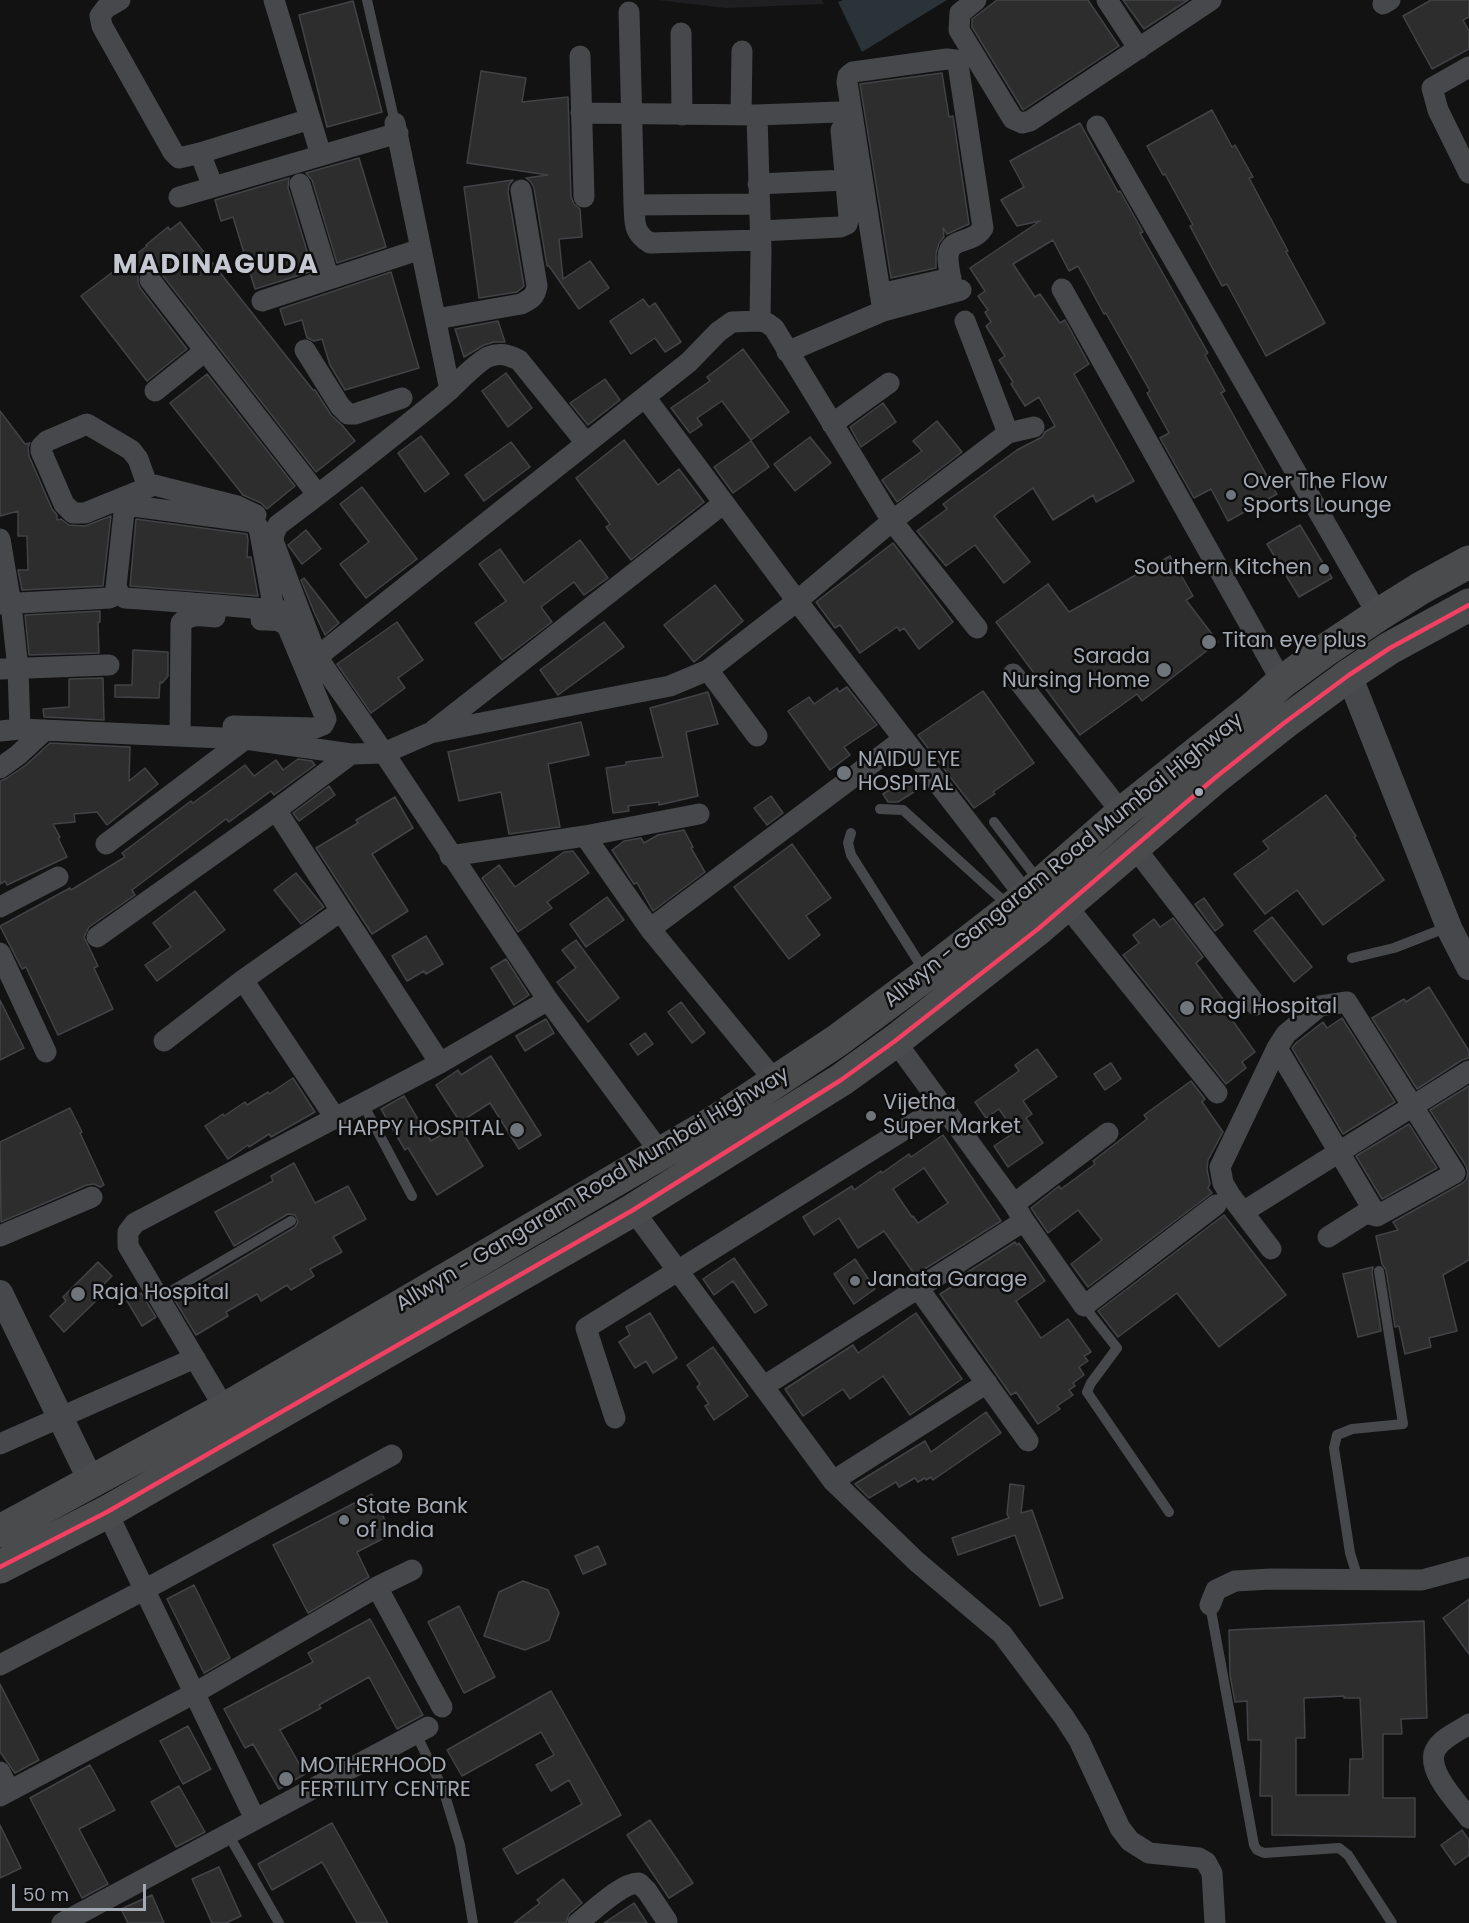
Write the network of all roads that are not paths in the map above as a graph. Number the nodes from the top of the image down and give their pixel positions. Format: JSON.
{"nodes":[{"id":1,"x":120,"y":0,"type":"edge"},
{"id":2,"x":274,"y":0,"type":"edge"},
{"id":3,"x":367,"y":0,"type":"edge"},
{"id":4,"x":976,"y":0,"type":"edge"},
{"id":5,"x":1107,"y":0,"type":"edge"},
{"id":6,"x":1211,"y":0,"type":"edge"},
{"id":7,"x":629,"y":12,"type":"dead end"},
{"id":8,"x":681,"y":33,"type":"dead end"},
{"id":9,"x":1139,"y":49,"type":"junction"},
{"id":10,"x":741,"y":51,"type":"dead end"},
{"id":11,"x":580,"y":56,"type":"dead end"},
{"id":12,"x":834,"y":67,"type":"dead end"},
{"id":13,"x":1469,"y":67,"type":"edge"},
{"id":14,"x":839,"y":112,"type":"junction"},
{"id":15,"x":581,"y":113,"type":"junction"},
{"id":16,"x":633,"y":114,"type":"junction"},
{"id":17,"x":682,"y":115,"type":"junction"},
{"id":18,"x":749,"y":115,"type":"junction"},
{"id":19,"x":310,"y":119,"type":"junction"},
{"id":20,"x":1097,"y":126,"type":"dead end"},
{"id":21,"x":396,"y":128,"type":"junction"},
{"id":22,"x":200,"y":153,"type":"junction"},
{"id":23,"x":321,"y":154,"type":"junction"},
{"id":24,"x":1469,"y":173,"type":"edge"},
{"id":25,"x":846,"y":180,"type":"junction"},
{"id":26,"x":300,"y":184,"type":"dead end"},
{"id":27,"x":213,"y":187,"type":"junction"},
{"id":28,"x":521,"y":190,"type":"dead end"},
{"id":29,"x":759,"y":194,"type":"junction"},
{"id":30,"x":179,"y":197,"type":"dead end"},
{"id":31,"x":584,"y":197,"type":"dead end"},
{"id":32,"x":634,"y":204,"type":"junction"},
{"id":33,"x":760,"y":235,"type":"junction"},
{"id":34,"x":421,"y":249,"type":"junction"},
{"id":35,"x":329,"y":279,"type":"junction"},
{"id":36,"x":150,"y":280,"type":"dead end"},
{"id":37,"x":1062,"y":289,"type":"dead end"},
{"id":38,"x":262,"y":301,"type":"dead end"},
{"id":39,"x":882,"y":302,"type":"junction"},
{"id":40,"x":436,"y":319,"type":"junction"},
{"id":41,"x":760,"y":321,"type":"junction"},
{"id":42,"x":965,"y":321,"type":"dead end"},
{"id":43,"x":305,"y":350,"type":"dead end"},
{"id":44,"x":205,"y":351,"type":"junction"},
{"id":45,"x":787,"y":352,"type":"junction"},
{"id":46,"x":889,"y":383,"type":"dead end"},
{"id":47,"x":450,"y":390,"type":"junction"},
{"id":48,"x":155,"y":391,"type":"dead end"},
{"id":49,"x":645,"y":397,"type":"junction"},
{"id":50,"x":832,"y":424,"type":"junction"},
{"id":51,"x":1034,"y":427,"type":"dead end"},
{"id":52,"x":399,"y":431,"type":"junction"},
{"id":53,"x":1008,"y":434,"type":"junction"},
{"id":54,"x":586,"y":443,"type":"junction"},
{"id":55,"x":148,"y":487,"type":"junction"},
{"id":56,"x":318,"y":495,"type":"junction"},
{"id":57,"x":724,"y":503,"type":"junction"},
{"id":58,"x":892,"y":521,"type":"junction"},
{"id":59,"x":278,"y":525,"type":"junction"},
{"id":60,"x":0,"y":539,"type":"edge"},
{"id":61,"x":1469,"y":562,"type":"edge"},
{"id":62,"x":110,"y":598,"type":"dead end"},
{"id":63,"x":797,"y":601,"type":"junction"},
{"id":64,"x":5,"y":604,"type":"edge"},
{"id":65,"x":1469,"y":605,"type":"edge"},
{"id":66,"x":274,"y":610,"type":"junction"},
{"id":67,"x":299,"y":612,"type":"junction"},
{"id":68,"x":1378,"y":615,"type":"junction"},
{"id":69,"x":976,"y":628,"type":"dead end"},
{"id":70,"x":317,"y":657,"type":"junction"},
{"id":71,"x":109,"y":665,"type":"dead end"},
{"id":72,"x":9,"y":669,"type":"edge"},
{"id":73,"x":708,"y":670,"type":"junction"},
{"id":74,"x":1013,"y":674,"type":"dead end"},
{"id":75,"x":1349,"y":675,"type":"junction"},
{"id":76,"x":1282,"y":682,"type":"junction"},
{"id":77,"x":180,"y":729,"type":"junction"},
{"id":78,"x":10,"y":730,"type":"edge"},
{"id":79,"x":45,"y":730,"type":"junction"},
{"id":80,"x":430,"y":733,"type":"junction"},
{"id":81,"x":233,"y":734,"type":"junction"},
{"id":82,"x":757,"y":736,"type":"dead end"},
{"id":83,"x":904,"y":739,"type":"junction"},
{"id":84,"x":384,"y":753,"type":"junction"},
{"id":85,"x":351,"y":754,"type":"junction"},
{"id":86,"x":0,"y":768,"type":"edge"},
{"id":87,"x":880,"y":809,"type":"dead end"},
{"id":88,"x":276,"y":810,"type":"junction"},
{"id":89,"x":1122,"y":813,"type":"junction"},
{"id":90,"x":699,"y":814,"type":"dead end"},
{"id":91,"x":994,"y":822,"type":"dead end"},
{"id":92,"x":851,"y":833,"type":"dead end"},
{"id":93,"x":585,"y":836,"type":"junction"},
{"id":94,"x":106,"y":844,"type":"dead end"},
{"id":95,"x":1135,"y":848,"type":"junction"},
{"id":96,"x":450,"y":856,"type":"junction"},
{"id":97,"x":58,"y":877,"type":"dead end"},
{"id":98,"x":1026,"y":896,"type":"junction"},
{"id":99,"x":1066,"y":905,"type":"junction"},
{"id":100,"x":0,"y":908,"type":"edge"},
{"id":101,"x":340,"y":911,"type":"junction"},
{"id":102,"x":1449,"y":928,"type":"junction"},
{"id":103,"x":650,"y":929,"type":"junction"},
{"id":104,"x":97,"y":937,"type":"dead end"},
{"id":105,"x":0,"y":953,"type":"edge"},
{"id":106,"x":1353,"y":957,"type":"dead end"},
{"id":107,"x":1465,"y":961,"type":"edge"},
{"id":108,"x":927,"y":974,"type":"junction"},
{"id":109,"x":243,"y":980,"type":"junction"},
{"id":110,"x":548,"y":1000,"type":"junction"},
{"id":111,"x":1256,"y":1005,"type":"dead end"},
{"id":112,"x":164,"y":1041,"type":"dead end"},
{"id":113,"x":895,"y":1041,"type":"junction"},
{"id":114,"x":1277,"y":1048,"type":"junction"},
{"id":115,"x":46,"y":1052,"type":"dead end"},
{"id":116,"x":440,"y":1064,"type":"junction"},
{"id":117,"x":1469,"y":1071,"type":"edge"},
{"id":118,"x":775,"y":1081,"type":"junction"},
{"id":119,"x":1216,"y":1092,"type":"dead end"},
{"id":120,"x":363,"y":1104,"type":"junction"},
{"id":121,"x":1413,"y":1105,"type":"junction"},
{"id":122,"x":942,"y":1106,"type":"junction"},
{"id":123,"x":336,"y":1119,"type":"junction"},
{"id":124,"x":1108,"y":1133,"type":"dead end"},
{"id":125,"x":660,"y":1152,"type":"junction"},
{"id":126,"x":1340,"y":1152,"type":"junction"},
{"id":127,"x":412,"y":1196,"type":"dead end"},
{"id":128,"x":93,"y":1197,"type":"dead end"},
{"id":129,"x":1216,"y":1205,"type":"dead end"},
{"id":130,"x":633,"y":1210,"type":"junction"},
{"id":131,"x":1019,"y":1212,"type":"junction"},
{"id":132,"x":1242,"y":1212,"type":"junction"},
{"id":133,"x":1377,"y":1216,"type":"junction"},
{"id":134,"x":291,"y":1221,"type":"dead end"},
{"id":135,"x":0,"y":1236,"type":"edge"},
{"id":136,"x":1328,"y":1237,"type":"dead end"},
{"id":137,"x":1271,"y":1250,"type":"dead end"},
{"id":138,"x":679,"y":1270,"type":"junction"},
{"id":139,"x":1379,"y":1271,"type":"dead end"},
{"id":140,"x":918,"y":1288,"type":"junction"},
{"id":141,"x":0,"y":1293,"type":"edge"},
{"id":142,"x":159,"y":1298,"type":"junction"},
{"id":143,"x":1084,"y":1306,"type":"junction"},
{"id":144,"x":195,"y":1358,"type":"junction"},
{"id":145,"x":987,"y":1383,"type":"junction"},
{"id":146,"x":764,"y":1386,"type":"junction"},
{"id":147,"x":225,"y":1409,"type":"junction"},
{"id":148,"x":61,"y":1418,"type":"junction"},
{"id":149,"x":615,"y":1418,"type":"dead end"},
{"id":150,"x":1028,"y":1441,"type":"dead end"},
{"id":151,"x":0,"y":1444,"type":"edge"},
{"id":152,"x":392,"y":1455,"type":"dead end"},
{"id":153,"x":91,"y":1481,"type":"junction"},
{"id":154,"x":832,"y":1481,"type":"junction"},
{"id":155,"x":107,"y":1512,"type":"junction"},
{"id":156,"x":1169,"y":1512,"type":"dead end"},
{"id":157,"x":0,"y":1531,"type":"edge"},
{"id":158,"x":0,"y":1567,"type":"edge"},
{"id":159,"x":1469,"y":1567,"type":"edge"},
{"id":160,"x":412,"y":1570,"type":"dead end"},
{"id":161,"x":1355,"y":1579,"type":"junction"},
{"id":162,"x":377,"y":1587,"type":"junction"},
{"id":163,"x":144,"y":1590,"type":"junction"},
{"id":164,"x":1210,"y":1605,"type":"joint"},
{"id":165,"x":0,"y":1665,"type":"edge"},
{"id":166,"x":193,"y":1694,"type":"junction"},
{"id":167,"x":442,"y":1707,"type":"dead end"},
{"id":168,"x":1469,"y":1724,"type":"edge"},
{"id":169,"x":422,"y":1730,"type":"joint"},
{"id":170,"x":3,"y":1785,"type":"edge"},
{"id":171,"x":1469,"y":1818,"type":"edge"},
{"id":172,"x":255,"y":1819,"type":"junction"},
{"id":173,"x":228,"y":1834,"type":"junction"},
{"id":174,"x":667,"y":1921,"type":"dead end"},
{"id":175,"x":62,"y":1923,"type":"edge"},
{"id":176,"x":279,"y":1923,"type":"edge"},
{"id":177,"x":473,"y":1923,"type":"edge"},
{"id":178,"x":578,"y":1923,"type":"edge"},
{"id":179,"x":1215,"y":1923,"type":"edge"},
{"id":180,"x":1392,"y":1923,"type":"edge"}],
"edges":[{"from":1,"to":22,"type":"street"},
{"from":2,"to":19,"type":"street"},
{"from":3,"to":21,"type":"lane"},
{"from":4,"to":9,"type":"street"},
{"from":5,"to":9,"type":"street"},
{"from":6,"to":9,"type":"street"},
{"from":7,"to":16,"type":"street"},
{"from":8,"to":17,"type":"street"},
{"from":10,"to":18,"type":"street"},
{"from":11,"to":15,"type":"street"},
{"from":12,"to":14,"type":"street"},
{"from":13,"to":24,"type":"street"},
{"from":14,"to":18,"type":"street"},
{"from":14,"to":25,"type":"street"},
{"from":15,"to":16,"type":"street"},
{"from":15,"to":31,"type":"street"},
{"from":16,"to":17,"type":"street"},
{"from":16,"to":32,"type":"street"},
{"from":17,"to":18,"type":"street"},
{"from":18,"to":29,"type":"street"},
{"from":19,"to":22,"type":"street"},
{"from":19,"to":23,"type":"street"},
{"from":20,"to":68,"type":"street"},
{"from":21,"to":23,"type":"street"},
{"from":21,"to":34,"type":"street"},
{"from":22,"to":27,"type":"street"},
{"from":23,"to":27,"type":"street"},
{"from":25,"to":29,"type":"street"},
{"from":25,"to":33,"type":"street"},
{"from":26,"to":35,"type":"street"},
{"from":27,"to":30,"type":"street"},
{"from":28,"to":40,"type":"street"},
{"from":29,"to":32,"type":"street"},
{"from":29,"to":33,"type":"street"},
{"from":32,"to":33,"type":"street"},
{"from":33,"to":41,"type":"street"},
{"from":34,"to":35,"type":"street"},
{"from":34,"to":40,"type":"street"},
{"from":35,"to":38,"type":"street"},
{"from":36,"to":44,"type":"street"},
{"from":37,"to":76,"type":"street"},
{"from":39,"to":39,"type":"street"},
{"from":39,"to":45,"type":"street"},
{"from":40,"to":47,"type":"street"},
{"from":41,"to":45,"type":"street"},
{"from":41,"to":49,"type":"street"},
{"from":42,"to":53,"type":"street"},
{"from":43,"to":52,"type":"street"},
{"from":44,"to":48,"type":"street"},
{"from":44,"to":56,"type":"street"},
{"from":45,"to":50,"type":"street"},
{"from":46,"to":50,"type":"street"},
{"from":47,"to":52,"type":"street"},
{"from":47,"to":54,"type":"street"},
{"from":49,"to":54,"type":"street"},
{"from":49,"to":57,"type":"street"},
{"from":50,"to":58,"type":"street"},
{"from":51,"to":53,"type":"street"},
{"from":52,"to":56,"type":"street"},
{"from":53,"to":58,"type":"street"},
{"from":54,"to":70,"type":"street"},
{"from":55,"to":55,"type":"street"},
{"from":55,"to":59,"type":"street"},
{"from":56,"to":59,"type":"street"},
{"from":57,"to":63,"type":"street"},
{"from":57,"to":80,"type":"street"},
{"from":58,"to":63,"type":"street"},
{"from":58,"to":69,"type":"street"},
{"from":59,"to":67,"type":"street"},
{"from":60,"to":64,"type":"street"},
{"from":61,"to":68,"type":"highway","name":"Allwyn - Gangaram Road Mumbai Highway"},
{"from":62,"to":64,"type":"street"},
{"from":63,"to":73,"type":"street"},
{"from":63,"to":83,"type":"street"},
{"from":64,"to":72,"type":"street"},
{"from":65,"to":75,"type":"highway","name":"Allwyn - Gangaram Road Mumbai Highway"},
{"from":66,"to":66,"type":"street"},
{"from":66,"to":67,"type":"street"},
{"from":67,"to":70,"type":"street"},
{"from":68,"to":76,"type":"highway","name":"Allwyn - Gangaram Road Mumbai Highway"},
{"from":70,"to":84,"type":"street"},
{"from":71,"to":72,"type":"street"},
{"from":72,"to":78,"type":"street"},
{"from":73,"to":80,"type":"street"},
{"from":73,"to":82,"type":"street"},
{"from":74,"to":89,"type":"street"},
{"from":75,"to":95,"type":"highway","name":"Allwyn - Gangaram Road Mumbai Highway"},
{"from":75,"to":102,"type":"street"},
{"from":76,"to":89,"type":"highway","name":"Allwyn - Gangaram Road Mumbai Highway"},
{"from":77,"to":79,"type":"street"},
{"from":77,"to":81,"type":"street"},
{"from":77,"to":81,"type":"street"},
{"from":78,"to":79,"type":"street"},
{"from":79,"to":86,"type":"street"},
{"from":80,"to":84,"type":"street"},
{"from":81,"to":85,"type":"street"},
{"from":81,"to":94,"type":"street"},
{"from":83,"to":98,"type":"street"},
{"from":83,"to":103,"type":"street"},
{"from":84,"to":85,"type":"street"},
{"from":84,"to":96,"type":"street"},
{"from":85,"to":88,"type":"street"},
{"from":87,"to":98,"type":"lane"},
{"from":88,"to":101,"type":"street"},
{"from":88,"to":104,"type":"street"},
{"from":89,"to":98,"type":"highway","name":"Allwyn - Gangaram Road Mumbai Highway"},
{"from":90,"to":93,"type":"street"},
{"from":91,"to":98,"type":"lane"},
{"from":92,"to":108,"type":"lane"},
{"from":93,"to":96,"type":"street"},
{"from":93,"to":103,"type":"street"},
{"from":95,"to":99,"type":"highway","name":"Allwyn - Gangaram Road Mumbai Highway"},
{"from":95,"to":111,"type":"street"},
{"from":96,"to":110,"type":"street"},
{"from":97,"to":100,"type":"street"},
{"from":98,"to":108,"type":"highway","name":"Allwyn - Gangaram Road Mumbai Highway"},
{"from":99,"to":113,"type":"highway","name":"Allwyn - Gangaram Road Mumbai Highway"},
{"from":99,"to":119,"type":"street"},
{"from":101,"to":109,"type":"street"},
{"from":101,"to":116,"type":"street"},
{"from":102,"to":106,"type":"lane"},
{"from":102,"to":107,"type":"street"},
{"from":103,"to":118,"type":"street"},
{"from":105,"to":115,"type":"street"},
{"from":108,"to":118,"type":"highway","name":"Allwyn - Gangaram Road Mumbai Highway"},
{"from":109,"to":112,"type":"street"},
{"from":109,"to":123,"type":"street"},
{"from":110,"to":116,"type":"street"},
{"from":110,"to":125,"type":"street"},
{"from":113,"to":122,"type":"street"},
{"from":113,"to":130,"type":"highway","name":"Allwyn - Gangaram Road Mumbai Highway"},
{"from":114,"to":121,"type":"street"},
{"from":114,"to":126,"type":"street"},
{"from":114,"to":132,"type":"street"},
{"from":116,"to":120,"type":"street"},
{"from":117,"to":121,"type":"street"},
{"from":118,"to":125,"type":"highway","name":"Allwyn - Gangaram Road Mumbai Highway"},
{"from":120,"to":123,"type":"street"},
{"from":120,"to":127,"type":"lane"},
{"from":121,"to":126,"type":"street"},
{"from":121,"to":133,"type":"street"},
{"from":122,"to":131,"type":"street"},
{"from":122,"to":138,"type":"street"},
{"from":123,"to":142,"type":"street"},
{"from":124,"to":131,"type":"street"},
{"from":125,"to":147,"type":"highway","name":"Allwyn - Gangaram Road Mumbai Highway"},
{"from":126,"to":132,"type":"street"},
{"from":126,"to":133,"type":"street"},
{"from":128,"to":135,"type":"street"},
{"from":129,"to":143,"type":"street"},
{"from":130,"to":138,"type":"street"},
{"from":130,"to":155,"type":"highway","name":"Allwyn - Gangaram Road Mumbai Highway"},
{"from":131,"to":140,"type":"street"},
{"from":131,"to":143,"type":"street"},
{"from":132,"to":137,"type":"street"},
{"from":133,"to":136,"type":"street"},
{"from":134,"to":142,"type":"lane"},
{"from":138,"to":146,"type":"street"},
{"from":138,"to":149,"type":"street"},
{"from":139,"to":161,"type":"lane"},
{"from":140,"to":145,"type":"street"},
{"from":140,"to":146,"type":"street"},
{"from":141,"to":148,"type":"street"},
{"from":142,"to":144,"type":"street"},
{"from":143,"to":156,"type":"lane"},
{"from":144,"to":147,"type":"street"},
{"from":144,"to":148,"type":"street"},
{"from":145,"to":150,"type":"street"},
{"from":145,"to":154,"type":"street"},
{"from":146,"to":154,"type":"street"},
{"from":147,"to":153,"type":"highway","name":"Allwyn - Gangaram Road Mumbai Highway"},
{"from":148,"to":151,"type":"street"},
{"from":148,"to":153,"type":"street"},
{"from":152,"to":163,"type":"street"},
{"from":153,"to":157,"type":"highway","name":"Allwyn - Gangaram Road Mumbai Highway"},
{"from":154,"to":179,"type":"street"},
{"from":155,"to":158,"type":"highway","name":"Allwyn - Gangaram Road Mumbai Highway"},
{"from":155,"to":163,"type":"street"},
{"from":159,"to":161,"type":"street"},
{"from":160,"to":162,"type":"street"},
{"from":161,"to":164,"type":"street"},
{"from":162,"to":166,"type":"street"},
{"from":162,"to":167,"type":"street"},
{"from":163,"to":165,"type":"street"},
{"from":163,"to":166,"type":"street"},
{"from":164,"to":180,"type":"lane"},
{"from":166,"to":170,"type":"street"},
{"from":166,"to":172,"type":"street"},
{"from":168,"to":171,"type":"street"},
{"from":169,"to":172,"type":"street"},
{"from":169,"to":177,"type":"lane"},
{"from":172,"to":173,"type":"street"},
{"from":173,"to":175,"type":"street"},
{"from":173,"to":176,"type":"lane"},
{"from":174,"to":178,"type":"street"}]}
